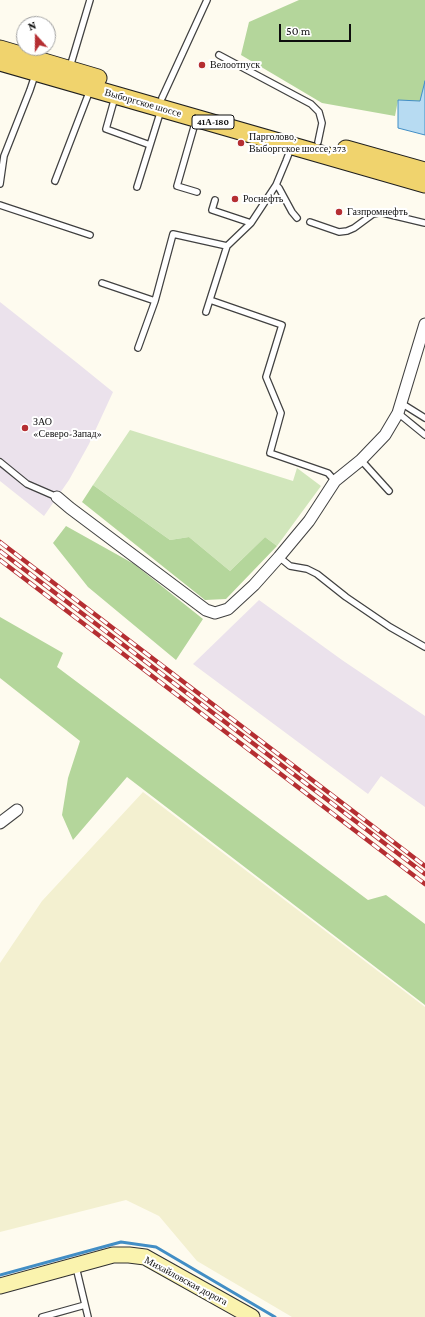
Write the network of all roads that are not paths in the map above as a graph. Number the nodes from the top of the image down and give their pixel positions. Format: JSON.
{"nodes":[{"id":1,"x":90,"y":0,"type":"edge"},
{"id":2,"x":207,"y":0,"type":"edge"},
{"id":3,"x":0,"y":49,"type":"edge"},
{"id":4,"x":219,"y":55,"type":"dead end"},
{"id":5,"x":0,"y":62,"type":"edge"},
{"id":6,"x":70,"y":70,"type":"junction"},
{"id":7,"x":36,"y":73,"type":"junction"},
{"id":8,"x":91,"y":88,"type":"junction"},
{"id":9,"x":115,"y":95,"type":"junction"},
{"id":10,"x":162,"y":103,"type":"junction"},
{"id":11,"x":196,"y":118,"type":"junction"},
{"id":12,"x":318,"y":142,"type":"junction"},
{"id":13,"x":150,"y":145,"type":"junction"},
{"id":14,"x":291,"y":145,"type":"junction"},
{"id":15,"x":425,"y":171,"type":"edge"},
{"id":16,"x":55,"y":182,"type":"dead end"},
{"id":17,"x":0,"y":184,"type":"edge"},
{"id":18,"x":425,"y":184,"type":"edge"},
{"id":19,"x":276,"y":185,"type":"junction"},
{"id":20,"x":137,"y":186,"type":"dead end"},
{"id":21,"x":197,"y":192,"type":"dead end"},
{"id":22,"x":215,"y":200,"type":"dead end"},
{"id":23,"x":0,"y":205,"type":"edge"},
{"id":24,"x":298,"y":218,"type":"dead end"},
{"id":25,"x":310,"y":222,"type":"dead end"},
{"id":26,"x":251,"y":223,"type":"junction"},
{"id":27,"x":425,"y":223,"type":"edge"},
{"id":28,"x":90,"y":235,"type":"dead end"},
{"id":29,"x":227,"y":246,"type":"junction"},
{"id":30,"x":102,"y":283,"type":"dead end"},
{"id":31,"x":210,"y":300,"type":"junction"},
{"id":32,"x":155,"y":301,"type":"junction"},
{"id":33,"x":206,"y":312,"type":"dead end"},
{"id":34,"x":425,"y":324,"type":"edge"},
{"id":35,"x":138,"y":348,"type":"dead end"},
{"id":36,"x":399,"y":408,"type":"junction"},
{"id":37,"x":425,"y":418,"type":"edge"},
{"id":38,"x":425,"y":435,"type":"edge"},
{"id":39,"x":362,"y":460,"type":"junction"},
{"id":40,"x":0,"y":462,"type":"edge"},
{"id":41,"x":335,"y":480,"type":"junction"},
{"id":42,"x":389,"y":491,"type":"dead end"},
{"id":43,"x":57,"y":497,"type":"joint"},
{"id":44,"x":279,"y":558,"type":"junction"},
{"id":45,"x":425,"y":647,"type":"edge"},
{"id":46,"x":17,"y":810,"type":"dead end"},
{"id":47,"x":0,"y":823,"type":"edge"},
{"id":48,"x":76,"y":1266,"type":"junction"},
{"id":49,"x":0,"y":1286,"type":"edge"},
{"id":50,"x":85,"y":1305,"type":"junction"},
{"id":51,"x":248,"y":1316,"type":"edge"},
{"id":52,"x":42,"y":1317,"type":"edge"},
{"id":53,"x":88,"y":1317,"type":"edge"}],
"edges":[{"from":1,"to":6,"type":"lane"},
{"from":2,"to":10,"type":"lane"},
{"from":3,"to":6,"type":"main road","name":"Выборгское шоссе","number":"41А-180"},
{"from":4,"to":12,"type":"lane"},
{"from":5,"to":7,"type":"main road","name":"Выборгское шоссе","number":"41А-180"},
{"from":6,"to":10,"type":"main road","name":"Выборгское шоссе","number":"41А-180"},
{"from":7,"to":8,"type":"main road","name":"Выборгское шоссе","number":"41А-180"},
{"from":7,"to":17,"type":"lane"},
{"from":8,"to":9,"type":"main road","name":"Выборгское шоссе","number":"41А-180"},
{"from":8,"to":16,"type":"lane"},
{"from":9,"to":10,"type":"main road","name":"Выборгское шоссе","number":"41А-180"},
{"from":9,"to":13,"type":"lane"},
{"from":10,"to":11,"type":"main road","name":"Выборгское шоссе","number":"41А-180"},
{"from":10,"to":12,"type":"main road","name":"Выборгское шоссе","number":"41А-180"},
{"from":10,"to":13,"type":"lane"},
{"from":11,"to":14,"type":"main road","name":"Выборгское шоссе","number":"41А-180"},
{"from":11,"to":21,"type":"lane"},
{"from":12,"to":15,"type":"main road","name":"Выборгское шоссе","number":"41А-180"},
{"from":13,"to":20,"type":"lane"},
{"from":14,"to":18,"type":"main road","name":"Выборгское шоссе","number":"41А-180"},
{"from":14,"to":19,"type":"lane"},
{"from":19,"to":24,"type":"lane"},
{"from":19,"to":26,"type":"lane"},
{"from":22,"to":26,"type":"lane"},
{"from":23,"to":28,"type":"lane"},
{"from":25,"to":27,"type":"lane"},
{"from":26,"to":29,"type":"lane"},
{"from":29,"to":31,"type":"lane"},
{"from":29,"to":32,"type":"lane"},
{"from":30,"to":32,"type":"lane"},
{"from":31,"to":33,"type":"lane"},
{"from":31,"to":41,"type":"lane"},
{"from":32,"to":35,"type":"lane"},
{"from":34,"to":36,"type":"street"},
{"from":36,"to":37,"type":"lane"},
{"from":36,"to":38,"type":"lane"},
{"from":36,"to":39,"type":"street"},
{"from":39,"to":41,"type":"street"},
{"from":39,"to":42,"type":"lane"},
{"from":40,"to":43,"type":"lane"},
{"from":41,"to":44,"type":"street"},
{"from":43,"to":44,"type":"street"},
{"from":44,"to":45,"type":"lane"},
{"from":46,"to":47,"type":"street"},
{"from":48,"to":49,"type":"street","name":"Михайловская дорога"},
{"from":48,"to":50,"type":"lane"},
{"from":48,"to":51,"type":"street","name":"Михайловская дорога"},
{"from":50,"to":52,"type":"lane"},
{"from":50,"to":53,"type":"lane"}]}
